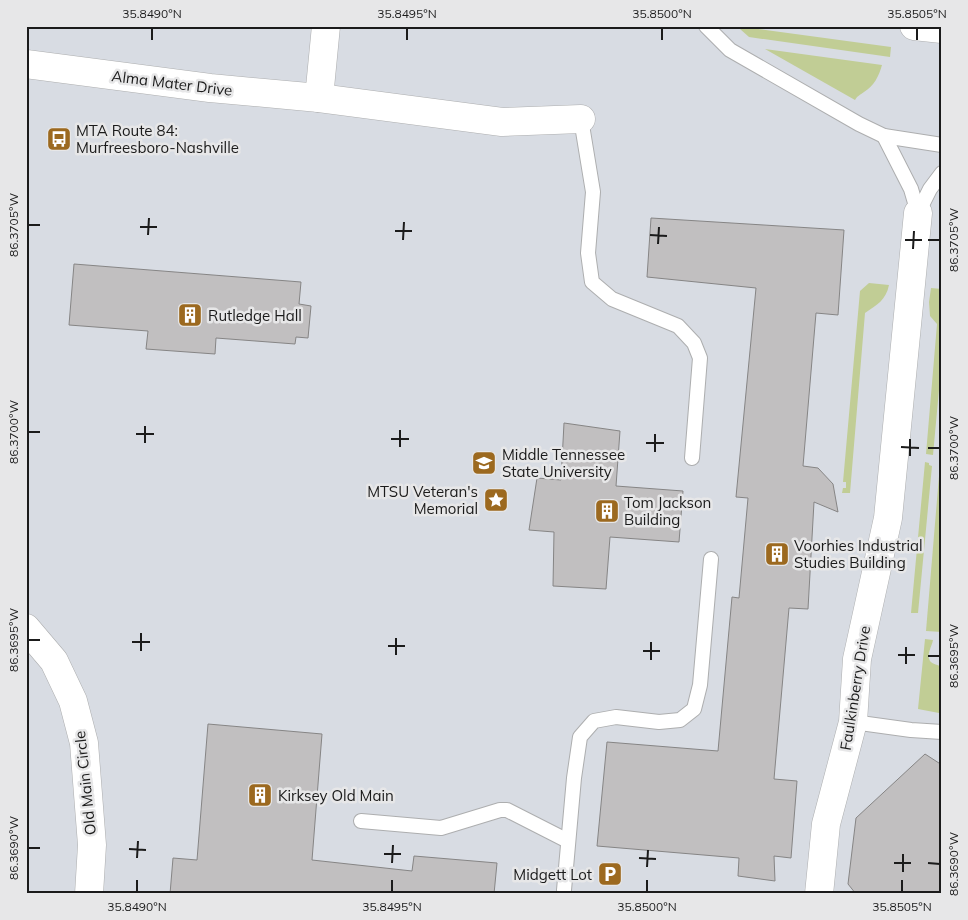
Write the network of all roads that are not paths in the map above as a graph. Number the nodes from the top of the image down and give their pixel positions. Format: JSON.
{"nodes":[{"id":1,"x":326,"y":26,"type":"edge"},
{"id":2,"x":706,"y":26,"type":"edge"},
{"id":3,"x":914,"y":26,"type":"edge"},
{"id":4,"x":942,"y":30,"type":"edge"},
{"id":5,"x":26,"y":64,"type":"edge"},
{"id":6,"x":319,"y":98,"type":"junction"},
{"id":7,"x":581,"y":119,"type":"joint"},
{"id":8,"x":884,"y":136,"type":"junction"},
{"id":9,"x":942,"y":145,"type":"edge"},
{"id":10,"x":942,"y":174,"type":"edge"},
{"id":11,"x":918,"y":213,"type":"junction"},
{"id":12,"x":692,"y":458,"type":"dead end"},
{"id":13,"x":711,"y":559,"type":"dead end"},
{"id":14,"x":26,"y":628,"type":"edge"},
{"id":15,"x":853,"y":722,"type":"junction"},
{"id":16,"x":942,"y":732,"type":"edge"},
{"id":17,"x":361,"y":821,"type":"dead end"},
{"id":18,"x":568,"y":841,"type":"junction"},
{"id":19,"x":564,"y":890,"type":"dead end"},
{"id":20,"x":88,"y":894,"type":"edge"},
{"id":21,"x":819,"y":894,"type":"edge"}],
"edges":[{"from":1,"to":6,"type":"street"},
{"from":2,"to":8,"type":"lane"},
{"from":3,"to":4,"type":"street"},
{"from":5,"to":6,"type":"street","name":"Alma Mater Drive"},
{"from":6,"to":7,"type":"street","name":"Alma Mater Drive"},
{"from":7,"to":12,"type":"lane"},
{"from":8,"to":9,"type":"lane"},
{"from":8,"to":11,"type":"lane"},
{"from":10,"to":11,"type":"lane"},
{"from":11,"to":15,"type":"street","name":"Faulkinberry Drive"},
{"from":13,"to":18,"type":"lane"},
{"from":14,"to":20,"type":"street","name":"Old Main Circle"},
{"from":15,"to":16,"type":"lane"},
{"from":15,"to":21,"type":"street","name":"Faulkinberry Drive"},
{"from":17,"to":18,"type":"lane"},
{"from":18,"to":19,"type":"lane"}]}
